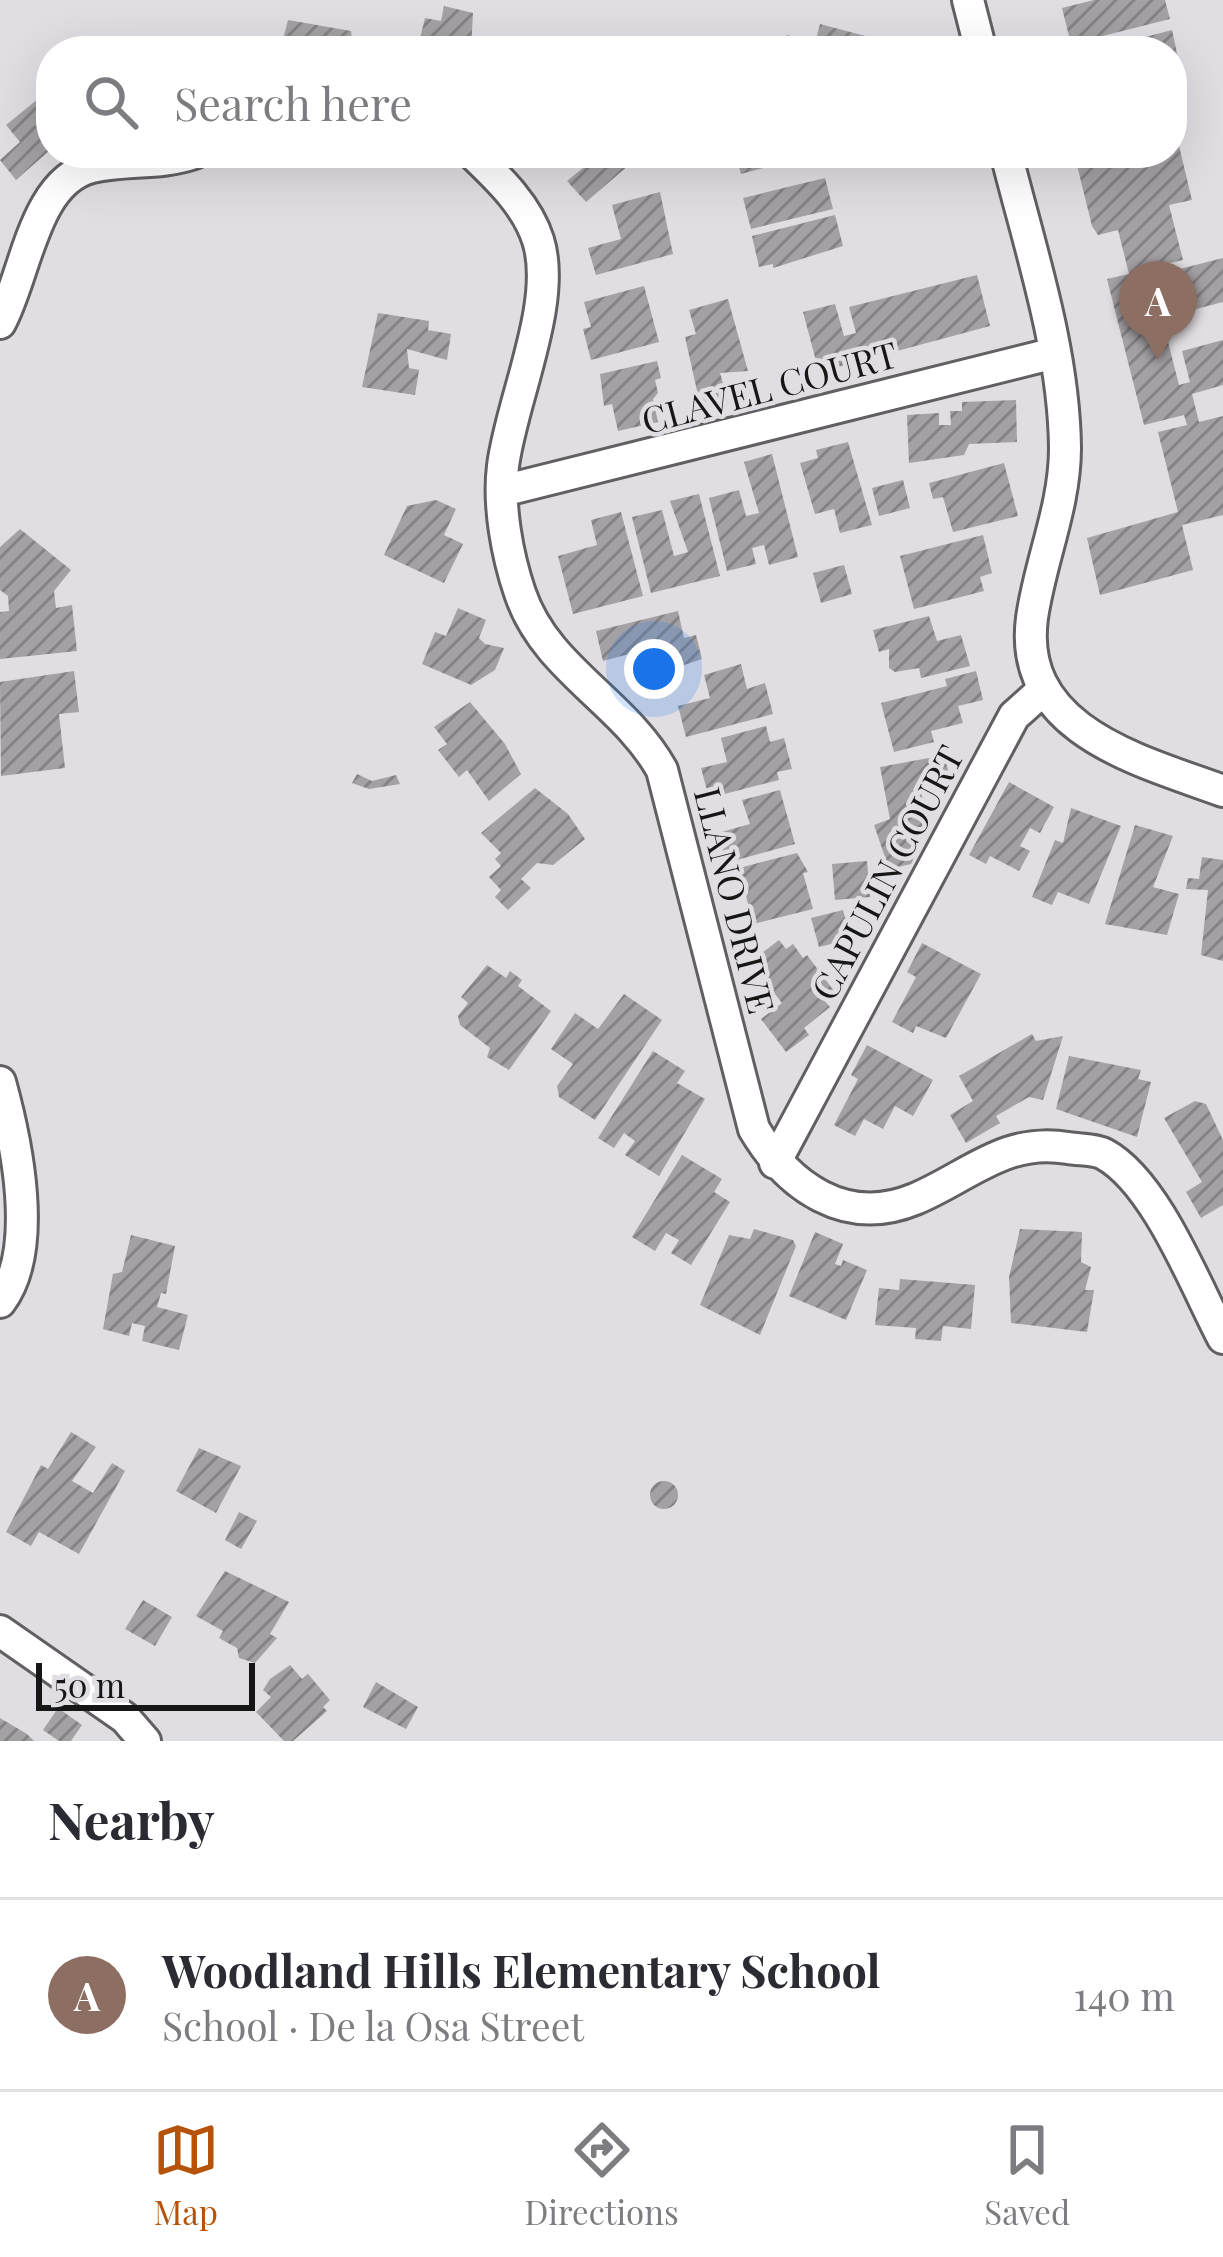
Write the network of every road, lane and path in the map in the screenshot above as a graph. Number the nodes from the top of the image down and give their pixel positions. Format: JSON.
{"nodes":[{"id":1,"x":968,"y":0,"type":"edge"},
{"id":2,"x":977,"y":36,"type":"edge"},
{"id":3,"x":89,"y":168,"type":"edge"},
{"id":4,"x":487,"y":168,"type":"edge"},
{"id":5,"x":1010,"y":168,"type":"edge"},
{"id":6,"x":0,"y":322,"type":"edge"},
{"id":7,"x":1055,"y":352,"type":"junction"},
{"id":8,"x":502,"y":491,"type":"junction"},
{"id":9,"x":1043,"y":689,"type":"junction"},
{"id":10,"x":1223,"y":790,"type":"edge"},
{"id":11,"x":0,"y":1082,"type":"edge"},
{"id":12,"x":775,"y":1162,"type":"junction"},
{"id":13,"x":0,"y":1302,"type":"edge"},
{"id":14,"x":1223,"y":1338,"type":"edge"},
{"id":15,"x":0,"y":1631,"type":"edge"},
{"id":16,"x":145,"y":1741,"type":"edge"}],
"edges":[{"from":1,"to":2,"type":"street"},
{"from":3,"to":6,"type":"street"},
{"from":4,"to":8,"type":"street","name":"LLANO DRIVE"},
{"from":5,"to":7,"type":"street"},
{"from":7,"to":8,"type":"street","name":"CLAVEL COURT"},
{"from":7,"to":9,"type":"street"},
{"from":8,"to":12,"type":"street","name":"LLANO DRIVE"},
{"from":9,"to":10,"type":"street"},
{"from":9,"to":12,"type":"street","name":"CAPULIN COURT"},
{"from":11,"to":13,"type":"street"},
{"from":12,"to":14,"type":"street","name":"LLANO DRIVE"},
{"from":15,"to":16,"type":"street"}]}
